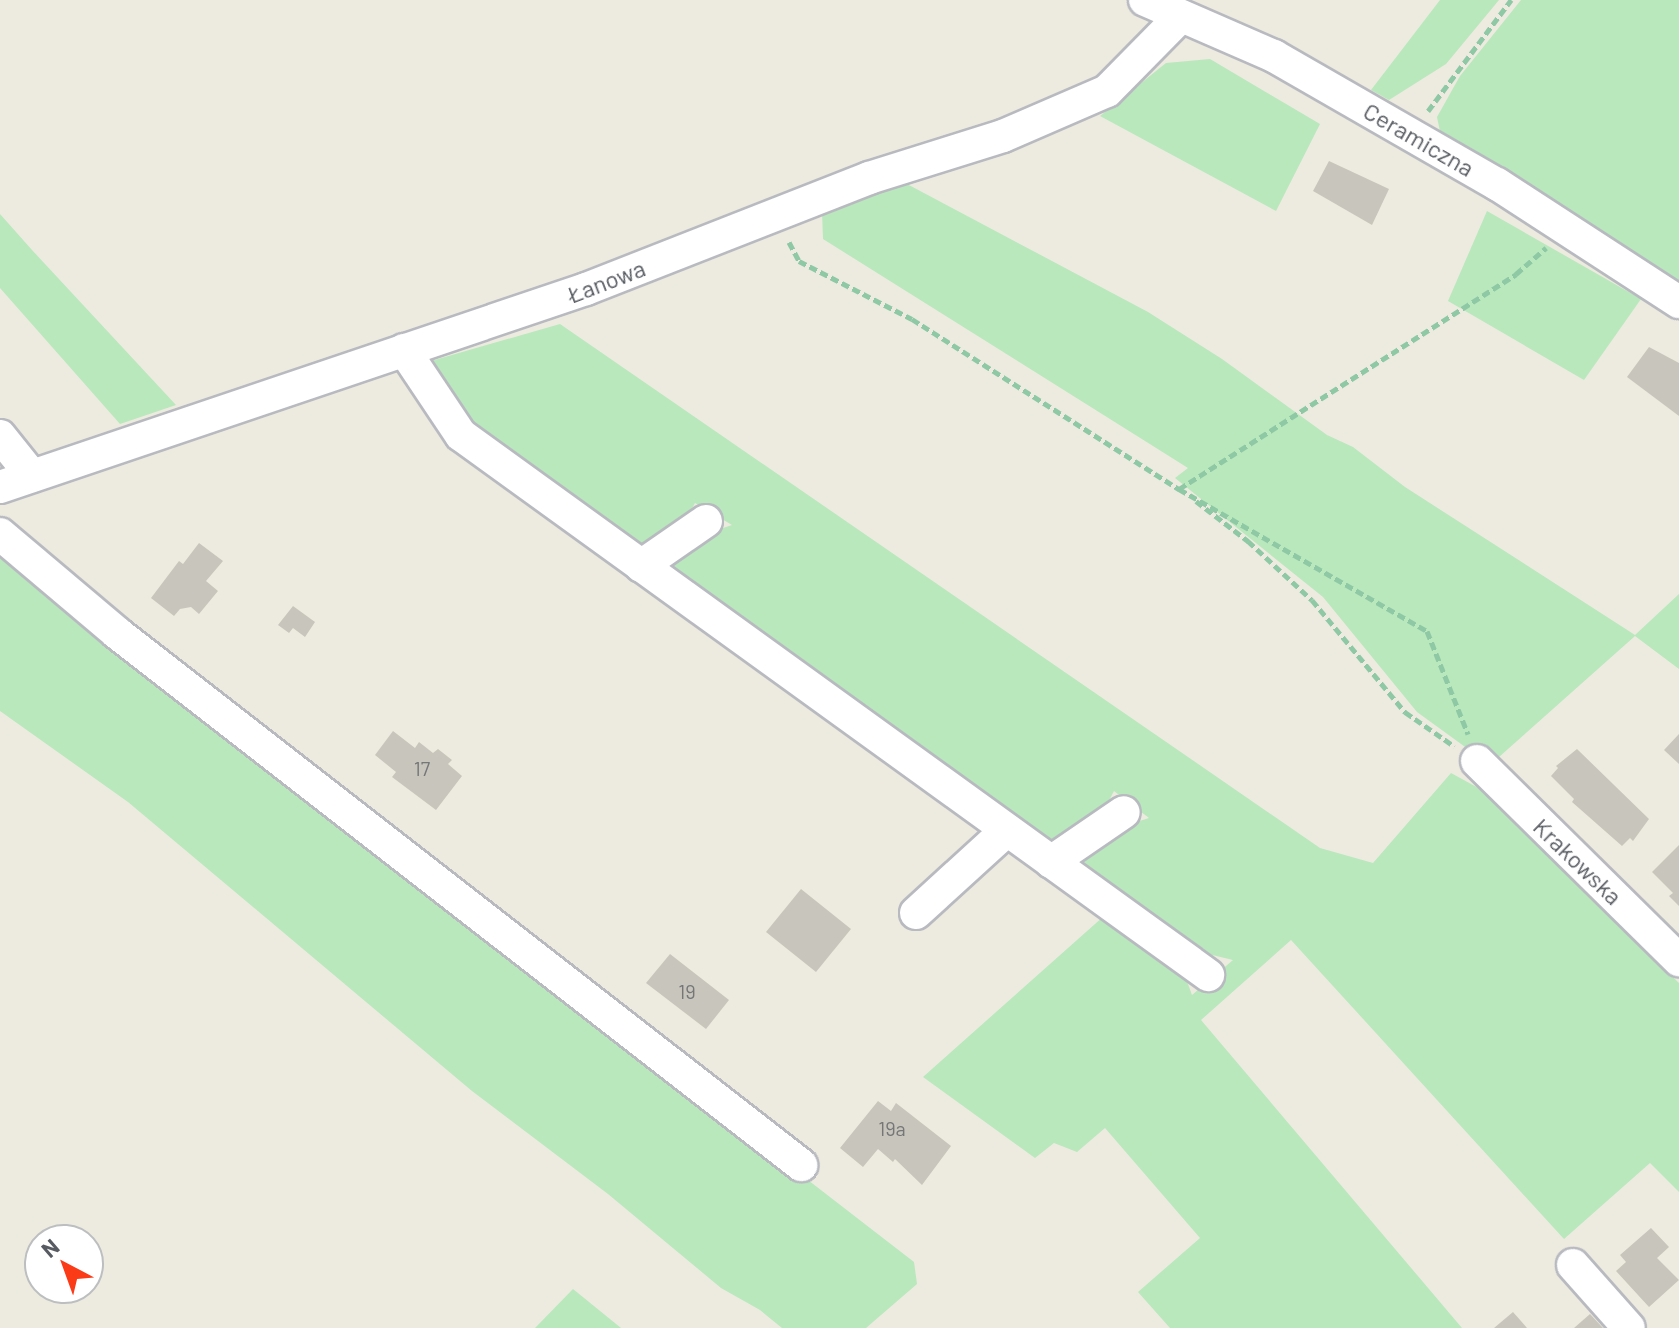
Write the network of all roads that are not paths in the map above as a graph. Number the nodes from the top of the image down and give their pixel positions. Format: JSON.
{"nodes":[{"id":1,"x":1145,"y":0,"type":"edge"},
{"id":2,"x":1180,"y":17,"type":"junction"},
{"id":3,"x":1679,"y":302,"type":"edge"},
{"id":4,"x":404,"y":350,"type":"junction"},
{"id":5,"x":0,"y":436,"type":"edge"},
{"id":6,"x":32,"y":476,"type":"junction"},
{"id":7,"x":0,"y":487,"type":"edge"},
{"id":8,"x":706,"y":521,"type":"dead end"},
{"id":9,"x":0,"y":534,"type":"edge"},
{"id":10,"x":641,"y":566,"type":"junction"},
{"id":11,"x":1477,"y":761,"type":"road end"},
{"id":12,"x":1124,"y":812,"type":"dead end"},
{"id":13,"x":1007,"y":830,"type":"junction"},
{"id":14,"x":1051,"y":862,"type":"junction"},
{"id":15,"x":916,"y":913,"type":"dead end"},
{"id":16,"x":1679,"y":960,"type":"edge"},
{"id":17,"x":1208,"y":975,"type":"dead end"},
{"id":18,"x":801,"y":1165,"type":"dead end"},
{"id":19,"x":1573,"y":1265,"type":"dead end"},
{"id":20,"x":1629,"y":1328,"type":"edge"}],
"edges":[{"from":1,"to":2,"type":"street","name":"Ceramiczna"},
{"from":2,"to":3,"type":"street","name":"Ceramiczna"},
{"from":2,"to":4,"type":"street","name":"Łanowa"},
{"from":4,"to":6,"type":"street","name":"Łanowa"},
{"from":4,"to":10,"type":"street"},
{"from":5,"to":6,"type":"street"},
{"from":6,"to":7,"type":"street","name":"Łanowa"},
{"from":8,"to":10,"type":"street"},
{"from":9,"to":18,"type":"street"},
{"from":10,"to":13,"type":"street"},
{"from":11,"to":16,"type":"street","name":"Krakowska"},
{"from":12,"to":14,"type":"street"},
{"from":13,"to":14,"type":"street"},
{"from":13,"to":15,"type":"street"},
{"from":14,"to":17,"type":"street"},
{"from":19,"to":20,"type":"street"}]}
